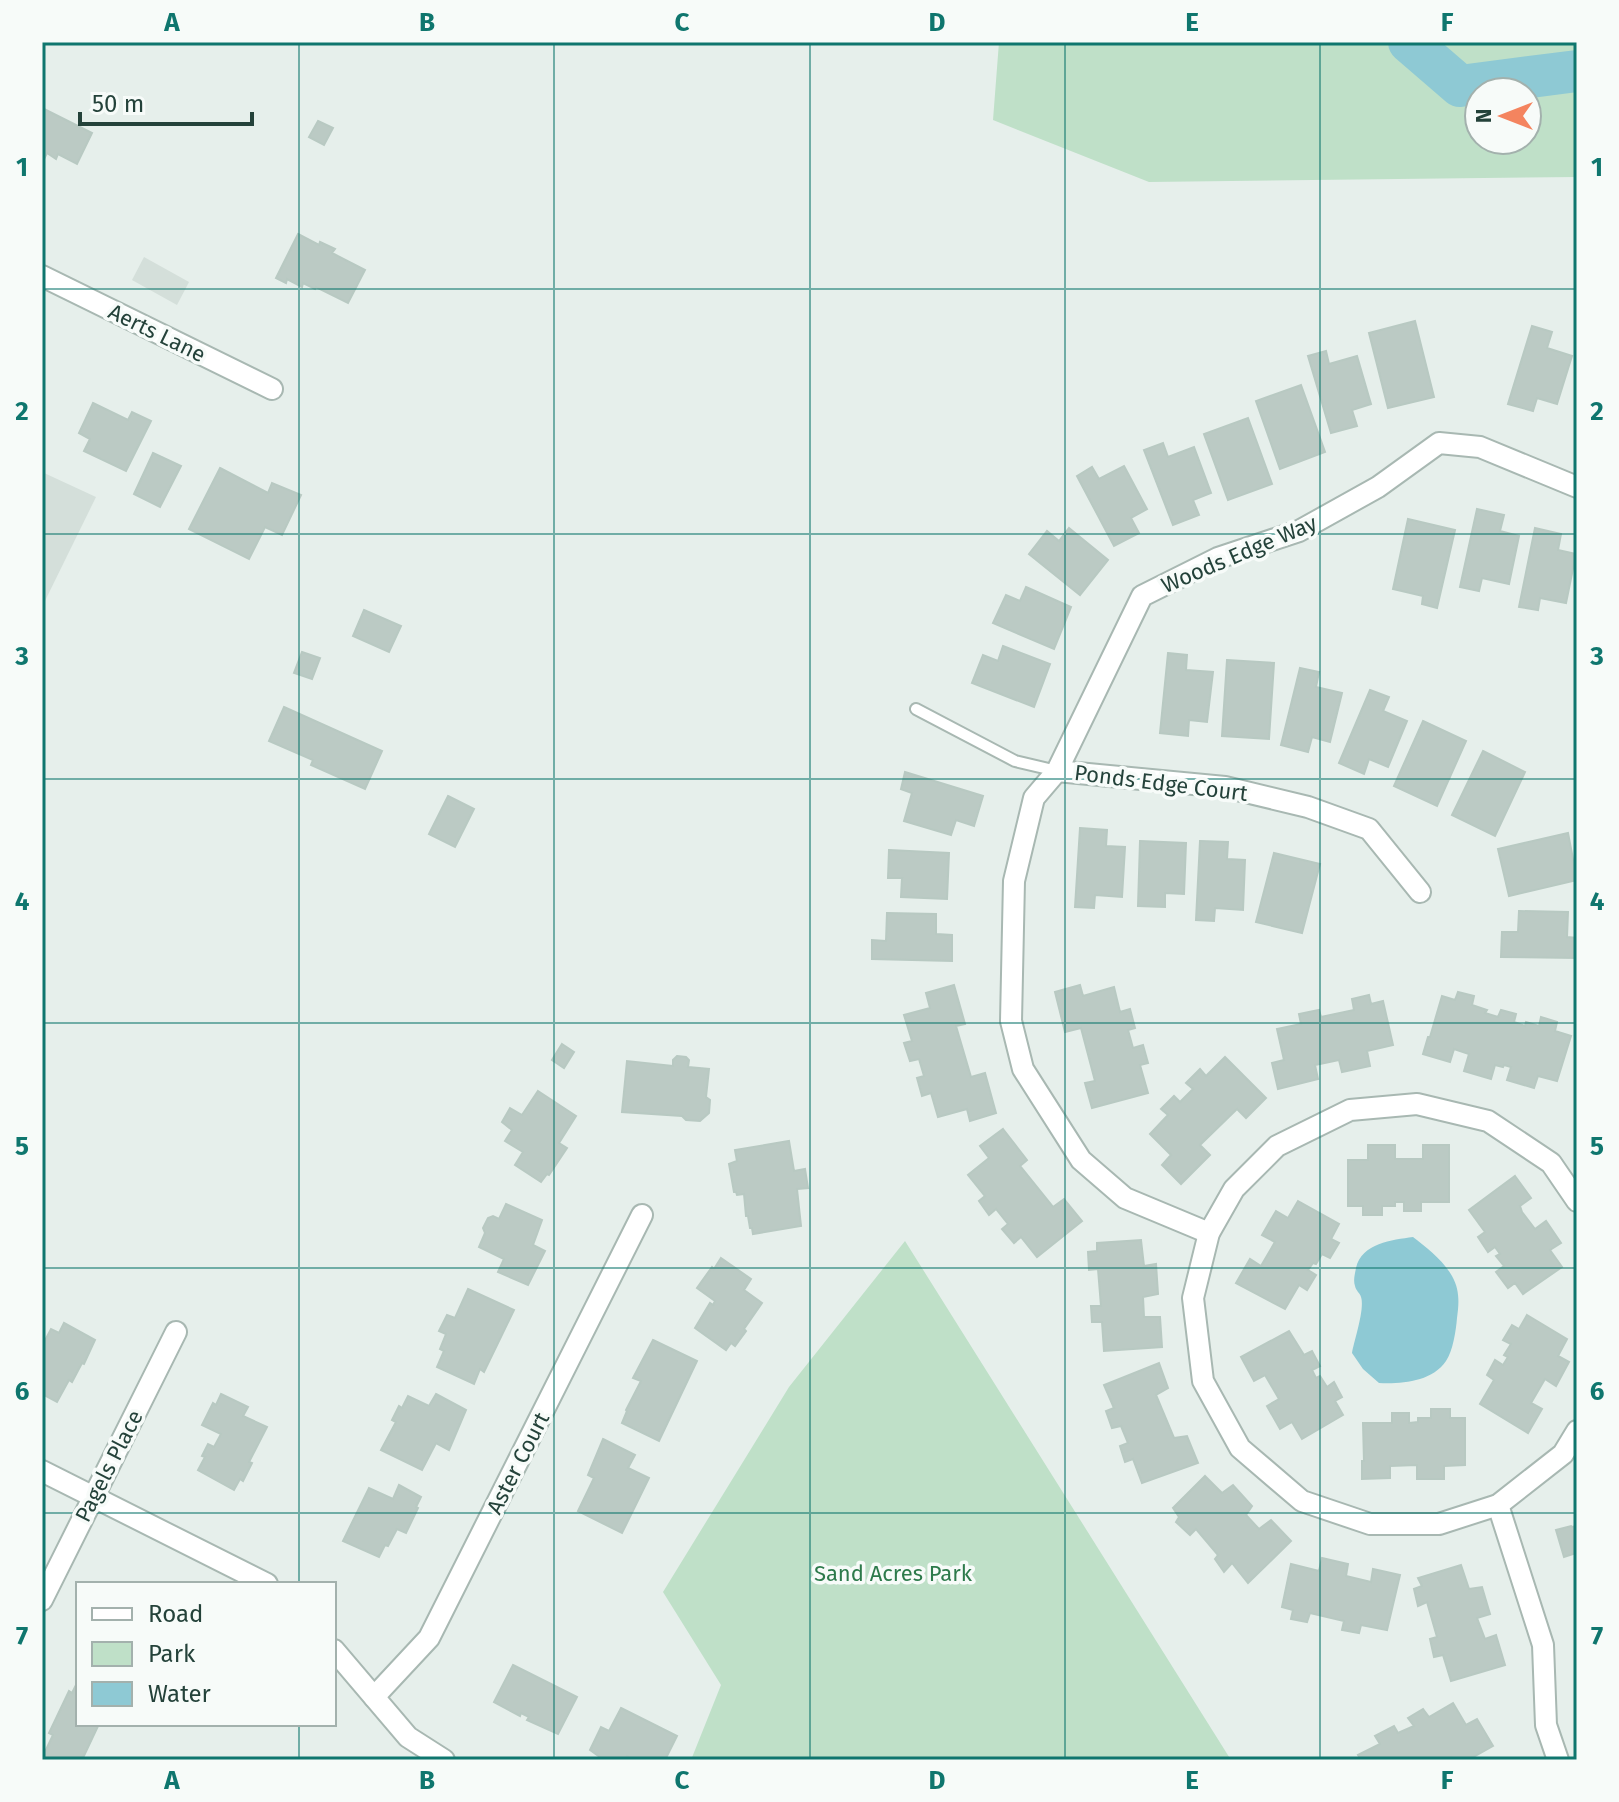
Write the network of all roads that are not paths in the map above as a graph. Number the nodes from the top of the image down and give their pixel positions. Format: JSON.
{"nodes":[{"id":1,"x":42,"y":276,"type":"edge"},
{"id":2,"x":272,"y":389,"type":"dead end"},
{"id":3,"x":1574,"y":487,"type":"edge"},
{"id":4,"x":916,"y":709,"type":"dead end"},
{"id":5,"x":1057,"y":771,"type":"junction"},
{"id":6,"x":1420,"y":892,"type":"dead end"},
{"id":7,"x":1577,"y":1201,"type":"edge"},
{"id":8,"x":642,"y":1215,"type":"dead end"},
{"id":9,"x":1209,"y":1233,"type":"junction"},
{"id":10,"x":176,"y":1332,"type":"dead end"},
{"id":11,"x":1577,"y":1431,"type":"edge"},
{"id":12,"x":42,"y":1471,"type":"edge"},
{"id":13,"x":93,"y":1497,"type":"junction"},
{"id":14,"x":1498,"y":1505,"type":"junction"},
{"id":15,"x":263,"y":1582,"type":"edge"},
{"id":16,"x":42,"y":1600,"type":"edge"},
{"id":17,"x":336,"y":1652,"type":"edge"},
{"id":18,"x":374,"y":1697,"type":"junction"},
{"id":19,"x":444,"y":1760,"type":"edge"},
{"id":20,"x":1558,"y":1760,"type":"edge"}],
"edges":[{"from":1,"to":2,"type":"street","name":"Aerts Lane"},
{"from":3,"to":5,"type":"street","name":"Woods Edge Way"},
{"from":4,"to":5,"type":"lane"},
{"from":5,"to":6,"type":"street","name":"Ponds Edge Court"},
{"from":5,"to":9,"type":"street","name":"Woods Edge Way"},
{"from":7,"to":9,"type":"street"},
{"from":8,"to":18,"type":"street","name":"Aster Court"},
{"from":9,"to":14,"type":"street"},
{"from":10,"to":13,"type":"street","name":"Pagels Place"},
{"from":11,"to":14,"type":"street"},
{"from":12,"to":13,"type":"street"},
{"from":13,"to":15,"type":"street"},
{"from":13,"to":16,"type":"street","name":"Pagels Place"},
{"from":14,"to":20,"type":"street"},
{"from":17,"to":18,"type":"street"},
{"from":18,"to":19,"type":"street"}]}
